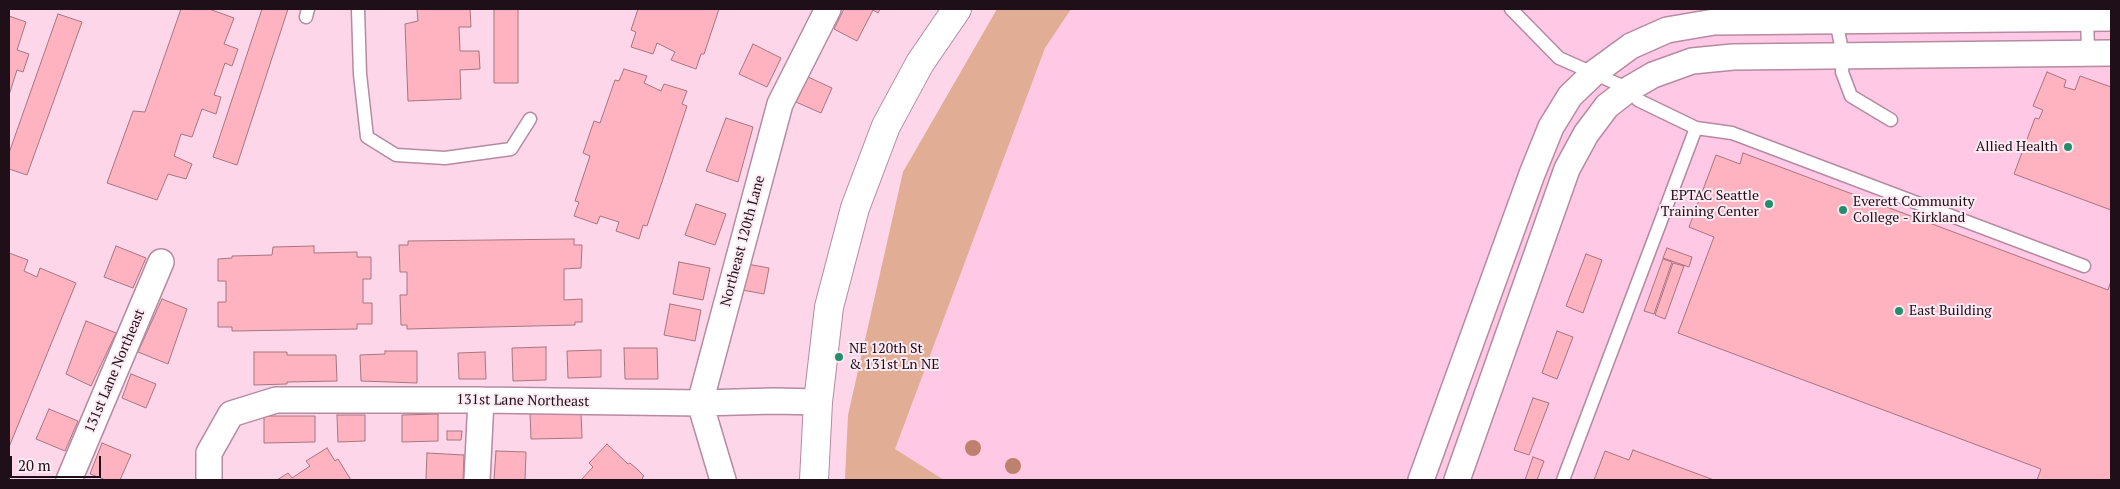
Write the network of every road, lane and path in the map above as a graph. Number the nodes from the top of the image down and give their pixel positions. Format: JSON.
{"nodes":[{"id":1,"x":358,"y":9,"type":"edge"},
{"id":2,"x":828,"y":9,"type":"edge"},
{"id":3,"x":957,"y":9,"type":"edge"},
{"id":4,"x":1510,"y":9,"type":"edge"},
{"id":5,"x":2095,"y":15,"type":"edge"},
{"id":6,"x":1836,"y":21,"type":"junction"},
{"id":7,"x":2100,"y":53,"type":"edge"},
{"id":8,"x":1842,"y":55,"type":"junction"},
{"id":9,"x":1594,"y":73,"type":"junction"},
{"id":10,"x":1629,"y":89,"type":"junction"},
{"id":11,"x":530,"y":119,"type":"dead end"},
{"id":12,"x":1891,"y":120,"type":"dead end"},
{"id":13,"x":1696,"y":128,"type":"junction"},
{"id":14,"x":161,"y":262,"type":"dead end"},
{"id":15,"x":2084,"y":266,"type":"dead end"},
{"id":16,"x":481,"y":400,"type":"junction"},
{"id":17,"x":818,"y":402,"type":"junction"},
{"id":18,"x":700,"y":403,"type":"junction"},
{"id":19,"x":69,"y":480,"type":"edge"},
{"id":20,"x":209,"y":480,"type":"edge"},
{"id":21,"x":477,"y":480,"type":"edge"},
{"id":22,"x":723,"y":480,"type":"edge"},
{"id":23,"x":814,"y":480,"type":"edge"},
{"id":24,"x":1422,"y":480,"type":"edge"},
{"id":25,"x":1458,"y":480,"type":"edge"},
{"id":26,"x":1563,"y":480,"type":"edge"}],
"edges":[{"from":1,"to":11,"type":"lane"},
{"from":2,"to":18,"type":"street","name":"Northeast 120th Lane"},
{"from":3,"to":17,"type":"street"},
{"from":4,"to":9,"type":"lane"},
{"from":5,"to":6,"type":"street"},
{"from":5,"to":7,"type":"lane"},
{"from":6,"to":8,"type":"lane"},
{"from":6,"to":9,"type":"street"},
{"from":7,"to":8,"type":"street"},
{"from":8,"to":10,"type":"street"},
{"from":8,"to":12,"type":"lane"},
{"from":9,"to":10,"type":"lane"},
{"from":9,"to":24,"type":"street"},
{"from":10,"to":13,"type":"lane"},
{"from":10,"to":25,"type":"street"},
{"from":13,"to":15,"type":"lane"},
{"from":13,"to":26,"type":"lane"},
{"from":14,"to":19,"type":"street","name":"131st Lane Northeast"},
{"from":16,"to":18,"type":"street","name":"131st Lane Northeast"},
{"from":16,"to":20,"type":"street","name":"131st Lane Northeast"},
{"from":16,"to":21,"type":"street"},
{"from":17,"to":18,"type":"street","name":"131st Lane Northeast"},
{"from":17,"to":23,"type":"street"},
{"from":18,"to":22,"type":"street"}]}
